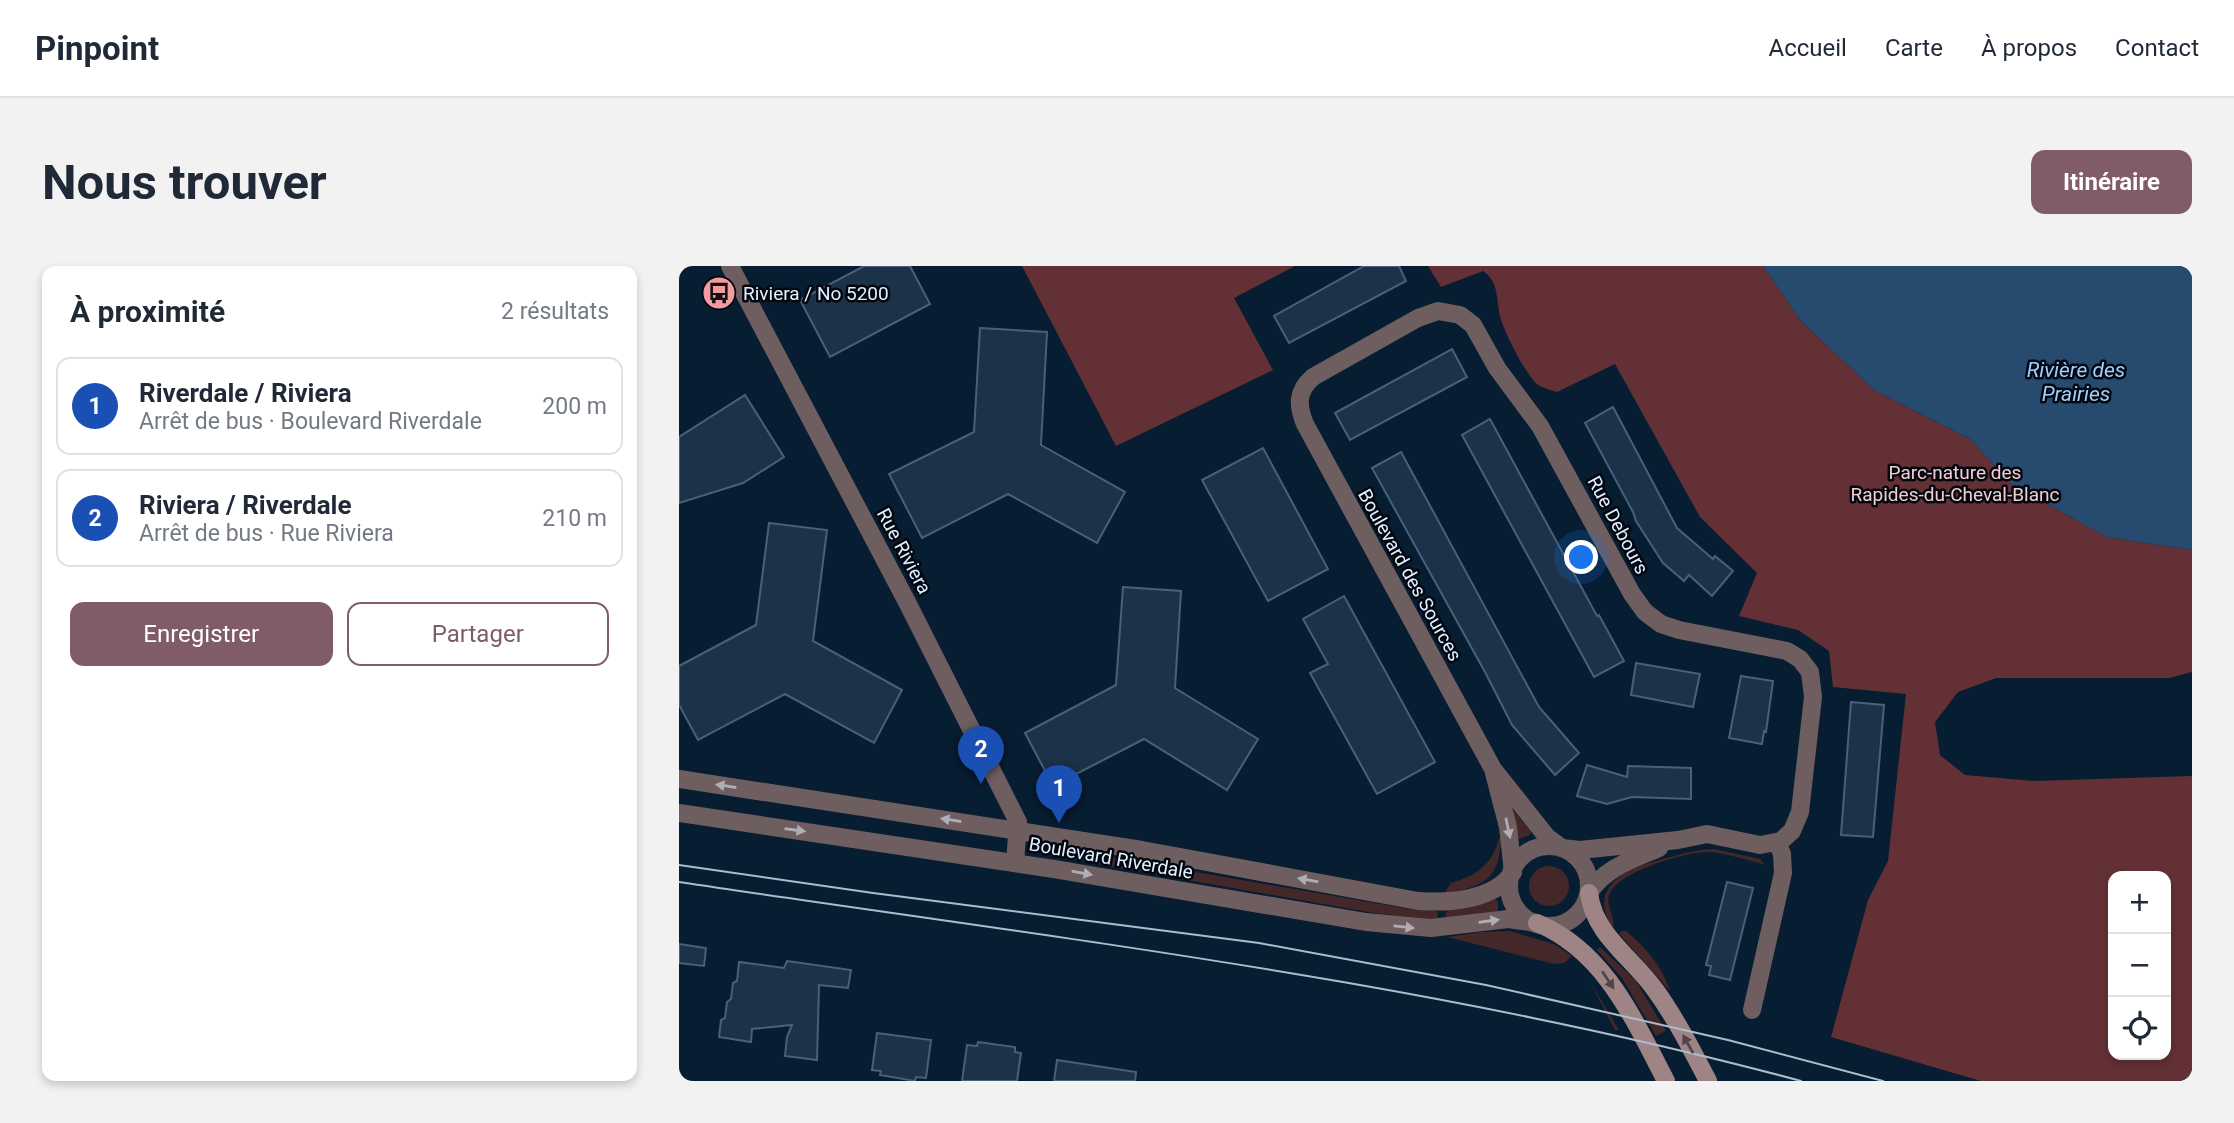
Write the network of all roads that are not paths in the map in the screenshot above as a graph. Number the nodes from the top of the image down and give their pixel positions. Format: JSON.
{"nodes":[{"id":1,"x":730,"y":266,"type":"edge"},
{"id":2,"x":1299,"y":397,"type":"joint"},
{"id":3,"x":1493,"y":769,"type":"junction"},
{"id":4,"x":679,"y":779,"type":"edge"},
{"id":5,"x":679,"y":813,"type":"edge"},
{"id":6,"x":1019,"y":831,"type":"junction"},
{"id":7,"x":1678,"y":840,"type":"junction"},
{"id":8,"x":1777,"y":842,"type":"junction"},
{"id":9,"x":1562,"y":848,"type":"junction"},
{"id":10,"x":1015,"y":863,"type":"junction"},
{"id":11,"x":1513,"y":872,"type":"junction"},
{"id":12,"x":1589,"y":893,"type":"junction"},
{"id":13,"x":1537,"y":923,"type":"junction"},
{"id":14,"x":1752,"y":1010,"type":"dead end"},
{"id":15,"x":1666,"y":1081,"type":"edge"},
{"id":16,"x":1708,"y":1081,"type":"edge"}],
"edges":[{"from":1,"to":6,"type":"street","name":"Rue Riviera"},
{"from":2,"to":3,"type":"street","name":"Boulevard des Sources"},
{"from":2,"to":8,"type":"street","name":"Rue Debours"},
{"from":3,"to":9,"type":"street","name":"Boulevard des Sources"},
{"from":3,"to":11,"type":"street","name":"Boulevard des Sources","one_way":true},
{"from":6,"to":4,"type":"street","name":"Boulevard Riverdale","one_way":true},
{"from":5,"to":10,"type":"street","name":"Boulevard Riverdale","one_way":true},
{"from":6,"to":10,"type":"street","name":"Rue Riviera"},
{"from":11,"to":6,"type":"street","name":"Boulevard Riverdale","one_way":true},
{"from":7,"to":8,"type":"street"},
{"from":7,"to":9,"type":"street"},
{"from":7,"to":12,"type":"street"},
{"from":8,"to":14,"type":"street"},
{"from":9,"to":11,"type":"street"},
{"from":9,"to":12,"type":"street"},
{"from":10,"to":13,"type":"street","name":"Boulevard Riverdale","one_way":true},
{"from":11,"to":13,"type":"street"},
{"from":12,"to":13,"type":"street"},
{"from":16,"to":12,"type":"street","one_way":true},
{"from":13,"to":15,"type":"street","one_way":true}]}
